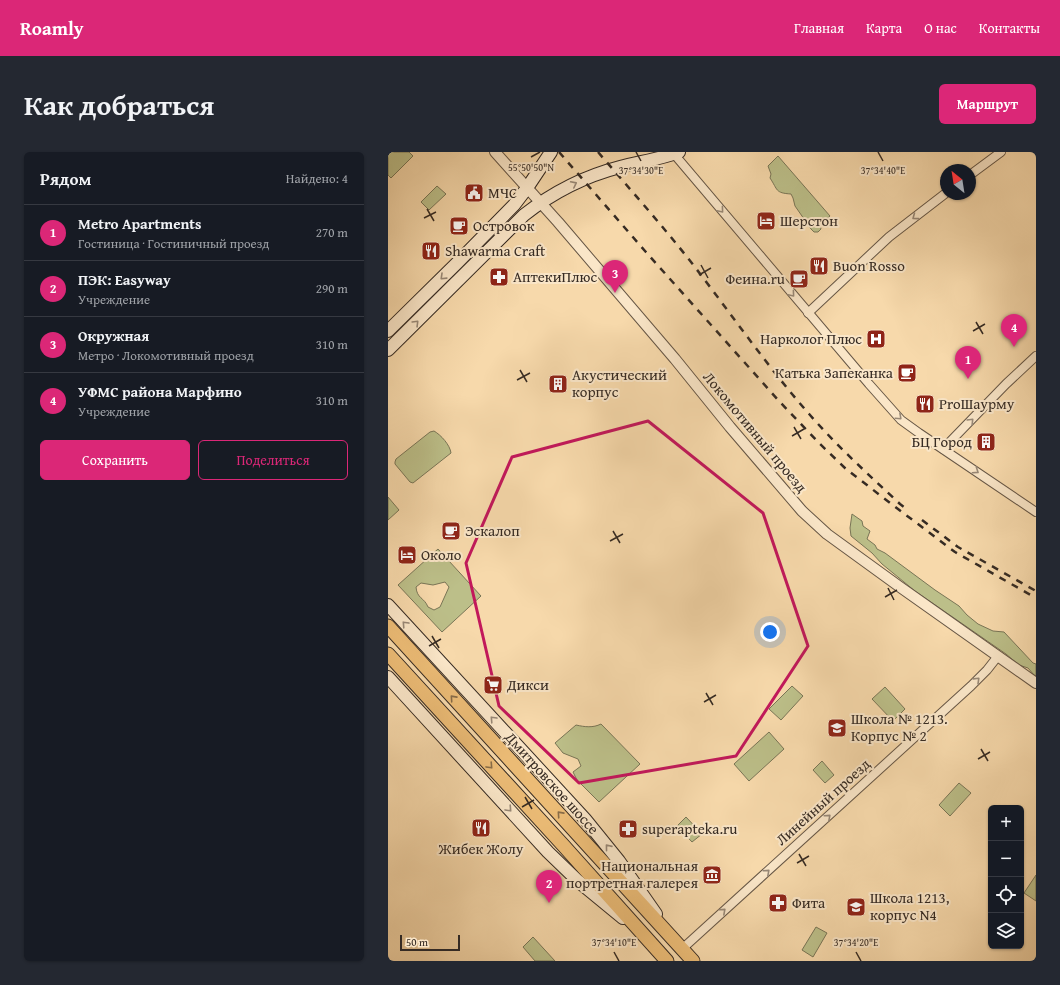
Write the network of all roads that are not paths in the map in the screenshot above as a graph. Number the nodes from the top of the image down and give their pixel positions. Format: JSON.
{"nodes":[{"id":1,"x":495,"y":152,"type":"edge"},
{"id":2,"x":551,"y":152,"type":"edge"},
{"id":3,"x":1001,"y":152,"type":"edge"},
{"id":4,"x":677,"y":153,"type":"edge"},
{"id":5,"x":976,"y":171,"type":"edge"},
{"id":6,"x":527,"y":188,"type":"junction"},
{"id":7,"x":940,"y":198,"type":"edge"},
{"id":8,"x":540,"y":203,"type":"junction"},
{"id":9,"x":808,"y":313,"type":"junction"},
{"id":10,"x":388,"y":331,"type":"edge"},
{"id":11,"x":388,"y":350,"type":"edge"},
{"id":12,"x":1036,"y":356,"type":"edge"},
{"id":13,"x":944,"y":450,"type":"junction"},
{"id":14,"x":1036,"y":512,"type":"edge"},
{"id":15,"x":388,"y":605,"type":"edge"},
{"id":16,"x":388,"y":626,"type":"edge"},
{"id":17,"x":388,"y":654,"type":"edge"},
{"id":18,"x":998,"y":656,"type":"junction"},
{"id":19,"x":388,"y":677,"type":"edge"},
{"id":20,"x":1036,"y":683,"type":"edge"},
{"id":21,"x":642,"y":935,"type":"junction"},
{"id":22,"x":681,"y":948,"type":"junction"},
{"id":23,"x":667,"y":961,"type":"edge"},
{"id":24,"x":693,"y":961,"type":"edge"}],
"edges":[{"from":1,"to":6,"type":"street","name":"Локомотивный проезд"},
{"from":2,"to":6,"type":"main road"},
{"from":3,"to":5,"type":"street"},
{"from":8,"to":4,"type":"main road","one_way":true},
{"from":4,"to":9,"type":"street","one_way":true},
{"from":6,"to":8,"type":"street","name":"Локомотивный проезд"},
{"from":6,"to":10,"type":"main road","one_way":true},
{"from":7,"to":9,"type":"street","one_way":true},
{"from":11,"to":8,"type":"main road","one_way":true},
{"from":8,"to":18,"type":"street","name":"Локомотивный проезд"},
{"from":9,"to":13,"type":"street","one_way":true},
{"from":13,"to":12,"type":"street","one_way":true},
{"from":13,"to":14,"type":"street","one_way":true},
{"from":22,"to":15,"type":"main road","one_way":true},
{"from":22,"to":16,"type":"main road","name":"Дмитровское шоссе","one_way":true},
{"from":17,"to":21,"type":"main road","one_way":true},
{"from":18,"to":20,"type":"street","name":"Локомотивный проезд"},
{"from":22,"to":18,"type":"street","name":"Линейный проезд","one_way":true},
{"from":19,"to":21,"type":"main road","one_way":true},
{"from":21,"to":23,"type":"main road"},
{"from":22,"to":24,"type":"main road","name":"Дмитровское шоссе"}]}
